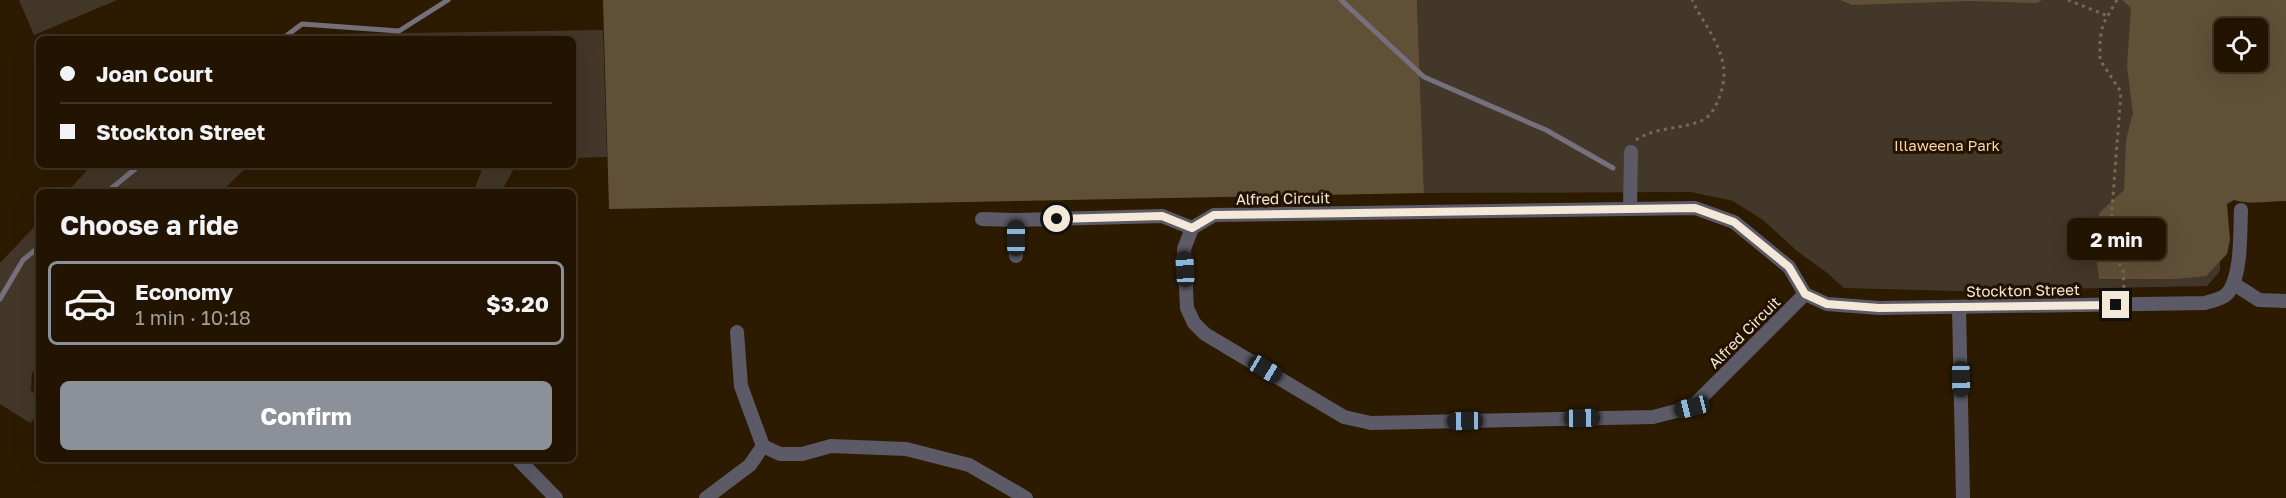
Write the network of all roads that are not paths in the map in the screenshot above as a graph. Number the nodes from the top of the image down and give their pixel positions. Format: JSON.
{"nodes":[{"id":1,"x":1631,"y":148,"type":"road end"},
{"id":2,"x":1630,"y":208,"type":"junction"},
{"id":3,"x":2241,"y":210,"type":"dead end"},
{"id":4,"x":982,"y":219,"type":"dead end"},
{"id":5,"x":1016,"y":220,"type":"junction"},
{"id":6,"x":1192,"y":228,"type":"junction"},
{"id":7,"x":1016,"y":256,"type":"dead end"},
{"id":8,"x":2234,"y":284,"type":"junction"},
{"id":9,"x":1805,"y":294,"type":"junction"},
{"id":10,"x":2286,"y":301,"type":"edge"},
{"id":11,"x":1959,"y":308,"type":"junction"},
{"id":12,"x":737,"y":332,"type":"dead end"},
{"id":13,"x":763,"y":446,"type":"junction"},
{"id":14,"x":521,"y":462,"type":"edge"},
{"id":15,"x":556,"y":498,"type":"edge"},
{"id":16,"x":706,"y":498,"type":"edge"},
{"id":17,"x":1026,"y":498,"type":"edge"},
{"id":18,"x":1963,"y":498,"type":"edge"}],
"edges":[{"from":1,"to":2,"type":"street"},
{"from":2,"to":6,"type":"street","name":"Alfred Circuit"},
{"from":2,"to":9,"type":"street","name":"Alfred Circuit"},
{"from":3,"to":8,"type":"street"},
{"from":4,"to":5,"type":"street"},
{"from":5,"to":6,"type":"street"},
{"from":5,"to":7,"type":"street"},
{"from":6,"to":9,"type":"street","name":"Alfred Circuit"},
{"from":8,"to":10,"type":"street"},
{"from":8,"to":11,"type":"street","name":"Stockton Street"},
{"from":9,"to":11,"type":"street"},
{"from":11,"to":18,"type":"street","name":"Stockton Street"},
{"from":12,"to":13,"type":"street"},
{"from":13,"to":16,"type":"street"},
{"from":13,"to":17,"type":"street"},
{"from":14,"to":15,"type":"street"}]}
